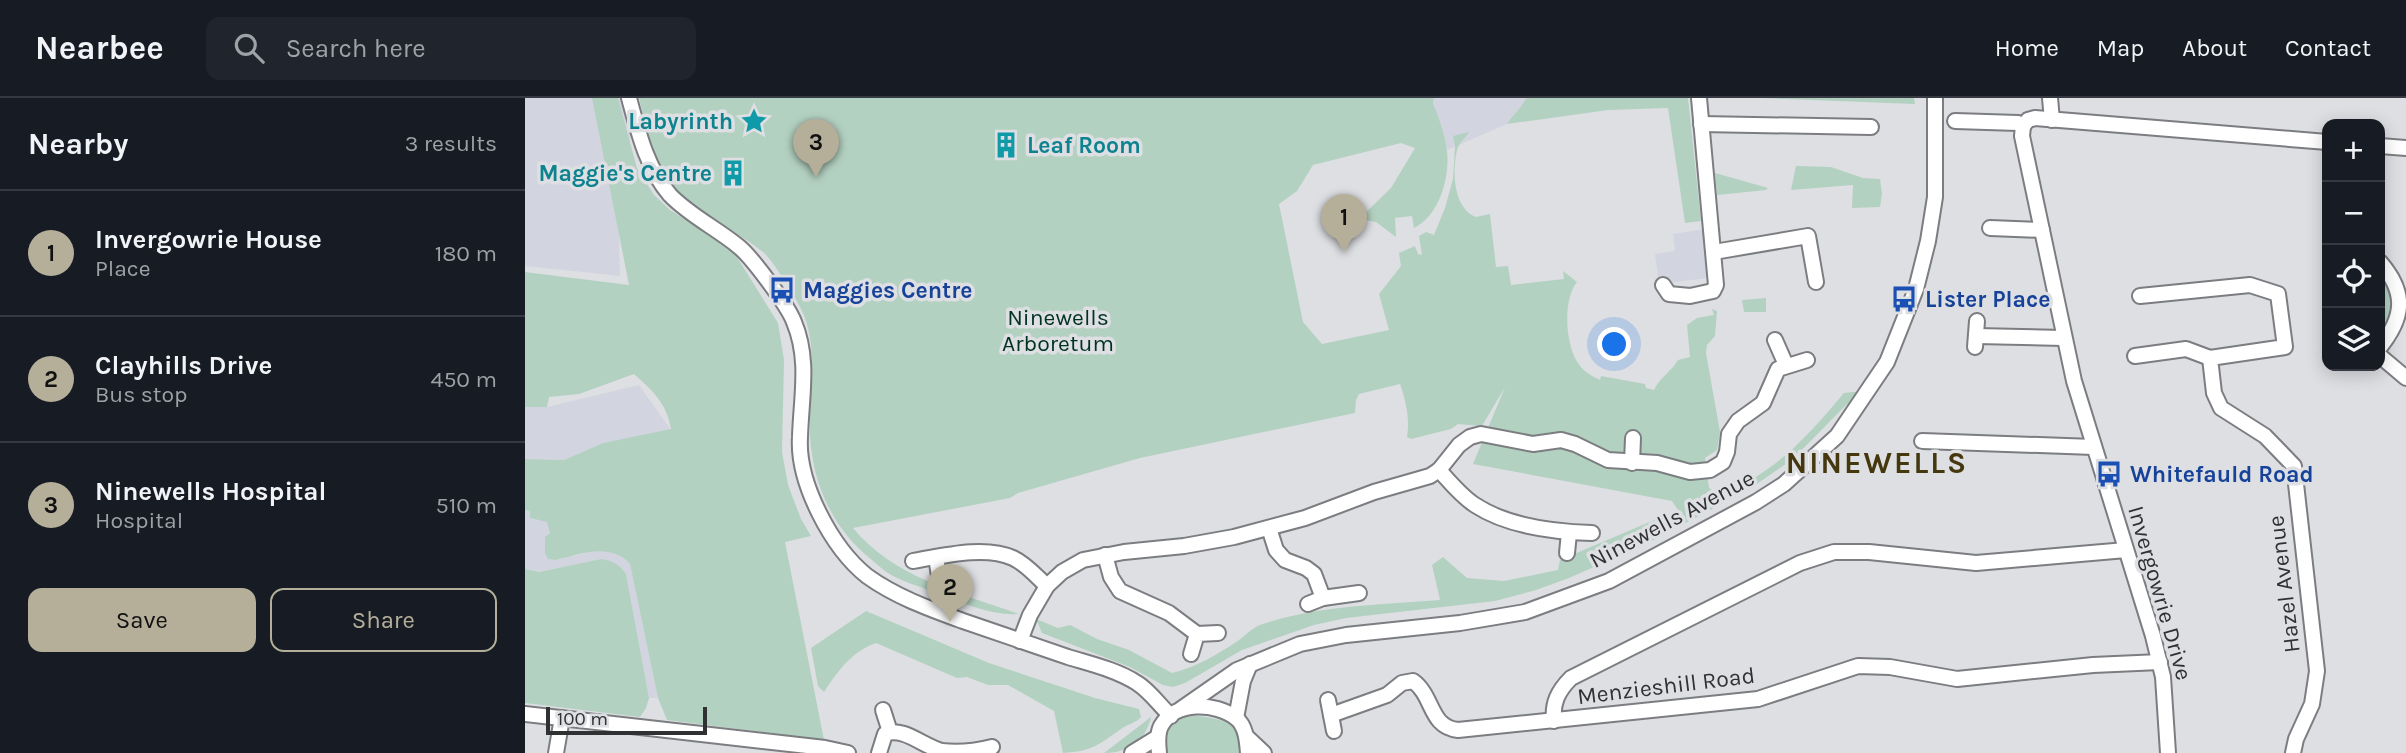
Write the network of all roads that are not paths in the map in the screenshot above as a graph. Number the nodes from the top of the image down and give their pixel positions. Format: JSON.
{"nodes":[{"id":1,"x":629,"y":98,"type":"edge"},
{"id":2,"x":1699,"y":98,"type":"edge"},
{"id":3,"x":1933,"y":98,"type":"edge"},
{"id":4,"x":2050,"y":98,"type":"edge"},
{"id":5,"x":2052,"y":120,"type":"junction"},
{"id":6,"x":1955,"y":121,"type":"dead end"},
{"id":7,"x":1701,"y":124,"type":"junction"},
{"id":8,"x":2023,"y":126,"type":"junction"},
{"id":9,"x":1871,"y":127,"type":"dead end"},
{"id":10,"x":2322,"y":142,"type":"edge"},
{"id":11,"x":2385,"y":146,"type":"edge"},
{"id":12,"x":2406,"y":148,"type":"edge"},
{"id":13,"x":1990,"y":229,"type":"dead end"},
{"id":14,"x":2042,"y":230,"type":"junction"},
{"id":15,"x":1714,"y":251,"type":"junction"},
{"id":16,"x":2385,"y":268,"type":"edge"},
{"id":17,"x":1817,"y":282,"type":"dead end"},
{"id":18,"x":1663,"y":285,"type":"dead end"},
{"id":19,"x":2140,"y":296,"type":"dead end"},
{"id":20,"x":1976,"y":335,"type":"dead end"},
{"id":21,"x":2063,"y":338,"type":"junction"},
{"id":22,"x":1775,"y":340,"type":"dead end"},
{"id":23,"x":2385,"y":341,"type":"edge"},
{"id":24,"x":2135,"y":356,"type":"dead end"},
{"id":25,"x":2210,"y":358,"type":"junction"},
{"id":26,"x":1807,"y":360,"type":"dead end"},
{"id":27,"x":2385,"y":360,"type":"edge"},
{"id":28,"x":1786,"y":365,"type":"junction"},
{"id":29,"x":2406,"y":378,"type":"edge"},
{"id":30,"x":1633,"y":438,"type":"dead end"},
{"id":31,"x":1922,"y":441,"type":"dead end"},
{"id":32,"x":2094,"y":447,"type":"junction"},
{"id":33,"x":1632,"y":463,"type":"junction"},
{"id":34,"x":1439,"y":470,"type":"junction"},
{"id":35,"x":1269,"y":528,"type":"junction"},
{"id":36,"x":1569,"y":533,"type":"junction"},
{"id":37,"x":1592,"y":533,"type":"dead end"},
{"id":38,"x":2126,"y":550,"type":"junction"},
{"id":39,"x":1567,"y":553,"type":"dead end"},
{"id":40,"x":1105,"y":555,"type":"junction"},
{"id":41,"x":936,"y":557,"type":"junction"},
{"id":42,"x":913,"y":561,"type":"dead end"},
{"id":43,"x":939,"y":576,"type":"dead end"},
{"id":44,"x":1047,"y":586,"type":"junction"},
{"id":45,"x":1359,"y":593,"type":"dead end"},
{"id":46,"x":1323,"y":598,"type":"junction"},
{"id":47,"x":1308,"y":604,"type":"dead end"},
{"id":48,"x":1218,"y":632,"type":"dead end"},
{"id":49,"x":1196,"y":634,"type":"junction"},
{"id":50,"x":1020,"y":641,"type":"junction"},
{"id":51,"x":1191,"y":654,"type":"dead end"},
{"id":52,"x":2160,"y":662,"type":"junction"},
{"id":53,"x":1250,"y":664,"type":"junction"},
{"id":54,"x":1328,"y":699,"type":"dead end"},
{"id":55,"x":883,"y":710,"type":"dead end"},
{"id":56,"x":1176,"y":713,"type":"junction"},
{"id":57,"x":525,"y":714,"type":"edge"},
{"id":58,"x":1331,"y":715,"type":"junction"},
{"id":59,"x":562,"y":718,"type":"junction"},
{"id":60,"x":1236,"y":718,"type":"junction"},
{"id":61,"x":1554,"y":721,"type":"junction"},
{"id":62,"x":1334,"y":731,"type":"dead end"},
{"id":63,"x":890,"y":732,"type":"junction"},
{"id":64,"x":1158,"y":737,"type":"junction"},
{"id":65,"x":1247,"y":737,"type":"junction"},
{"id":66,"x":992,"y":747,"type":"dead end"},
{"id":67,"x":556,"y":753,"type":"edge"},
{"id":68,"x":848,"y":753,"type":"edge"},
{"id":69,"x":879,"y":753,"type":"edge"},
{"id":70,"x":1132,"y":753,"type":"edge"},
{"id":71,"x":1159,"y":753,"type":"edge"},
{"id":72,"x":1248,"y":753,"type":"edge"},
{"id":73,"x":1264,"y":753,"type":"edge"},
{"id":74,"x":2168,"y":753,"type":"edge"},
{"id":75,"x":2293,"y":753,"type":"edge"}],
"edges":[{"from":1,"to":50,"type":"street"},
{"from":2,"to":7,"type":"street"},
{"from":3,"to":53,"type":"street","name":"Ninewells Avenue"},
{"from":4,"to":5,"type":"street"},
{"from":5,"to":8,"type":"street"},
{"from":5,"to":10,"type":"street"},
{"from":6,"to":8,"type":"street"},
{"from":7,"to":9,"type":"street"},
{"from":7,"to":15,"type":"street"},
{"from":8,"to":14,"type":"street","name":"Invergowrie Drive"},
{"from":11,"to":12,"type":"street"},
{"from":13,"to":14,"type":"street"},
{"from":14,"to":21,"type":"street","name":"Invergowrie Drive"},
{"from":15,"to":17,"type":"street"},
{"from":15,"to":18,"type":"street"},
{"from":16,"to":23,"type":"street"},
{"from":19,"to":25,"type":"street"},
{"from":20,"to":21,"type":"street"},
{"from":21,"to":32,"type":"street","name":"Invergowrie Drive"},
{"from":22,"to":28,"type":"street"},
{"from":24,"to":25,"type":"street"},
{"from":25,"to":75,"type":"street","name":"Hazel Avenue"},
{"from":26,"to":28,"type":"street"},
{"from":27,"to":29,"type":"street"},
{"from":28,"to":33,"type":"street"},
{"from":30,"to":33,"type":"street"},
{"from":31,"to":32,"type":"street"},
{"from":32,"to":38,"type":"street","name":"Invergowrie Drive"},
{"from":33,"to":34,"type":"street"},
{"from":34,"to":35,"type":"street"},
{"from":34,"to":36,"type":"street"},
{"from":35,"to":40,"type":"street"},
{"from":35,"to":46,"type":"street"},
{"from":36,"to":37,"type":"street"},
{"from":36,"to":39,"type":"street"},
{"from":38,"to":52,"type":"street","name":"Invergowrie Drive"},
{"from":38,"to":61,"type":"street"},
{"from":40,"to":44,"type":"street"},
{"from":40,"to":49,"type":"street"},
{"from":41,"to":42,"type":"street"},
{"from":41,"to":43,"type":"street"},
{"from":41,"to":44,"type":"street"},
{"from":44,"to":50,"type":"street"},
{"from":45,"to":46,"type":"street"},
{"from":46,"to":47,"type":"street"},
{"from":48,"to":49,"type":"street"},
{"from":49,"to":51,"type":"street"},
{"from":50,"to":56,"type":"street"},
{"from":52,"to":61,"type":"street","name":"Menzieshill Road"},
{"from":52,"to":74,"type":"street","name":"Invergowrie Drive"},
{"from":53,"to":56,"type":"street","name":"Ninewells Avenue"},
{"from":53,"to":60,"type":"street"},
{"from":54,"to":58,"type":"street"},
{"from":55,"to":63,"type":"street"},
{"from":56,"to":60,"type":"street"},
{"from":56,"to":64,"type":"street"},
{"from":57,"to":59,"type":"street"},
{"from":58,"to":61,"type":"street","name":"Menzieshill Road"},
{"from":58,"to":62,"type":"street"},
{"from":59,"to":67,"type":"street"},
{"from":59,"to":68,"type":"street"},
{"from":60,"to":65,"type":"street"},
{"from":63,"to":66,"type":"street"},
{"from":63,"to":69,"type":"street"},
{"from":64,"to":70,"type":"street"},
{"from":64,"to":71,"type":"street"},
{"from":65,"to":72,"type":"street"},
{"from":65,"to":73,"type":"street"}]}
